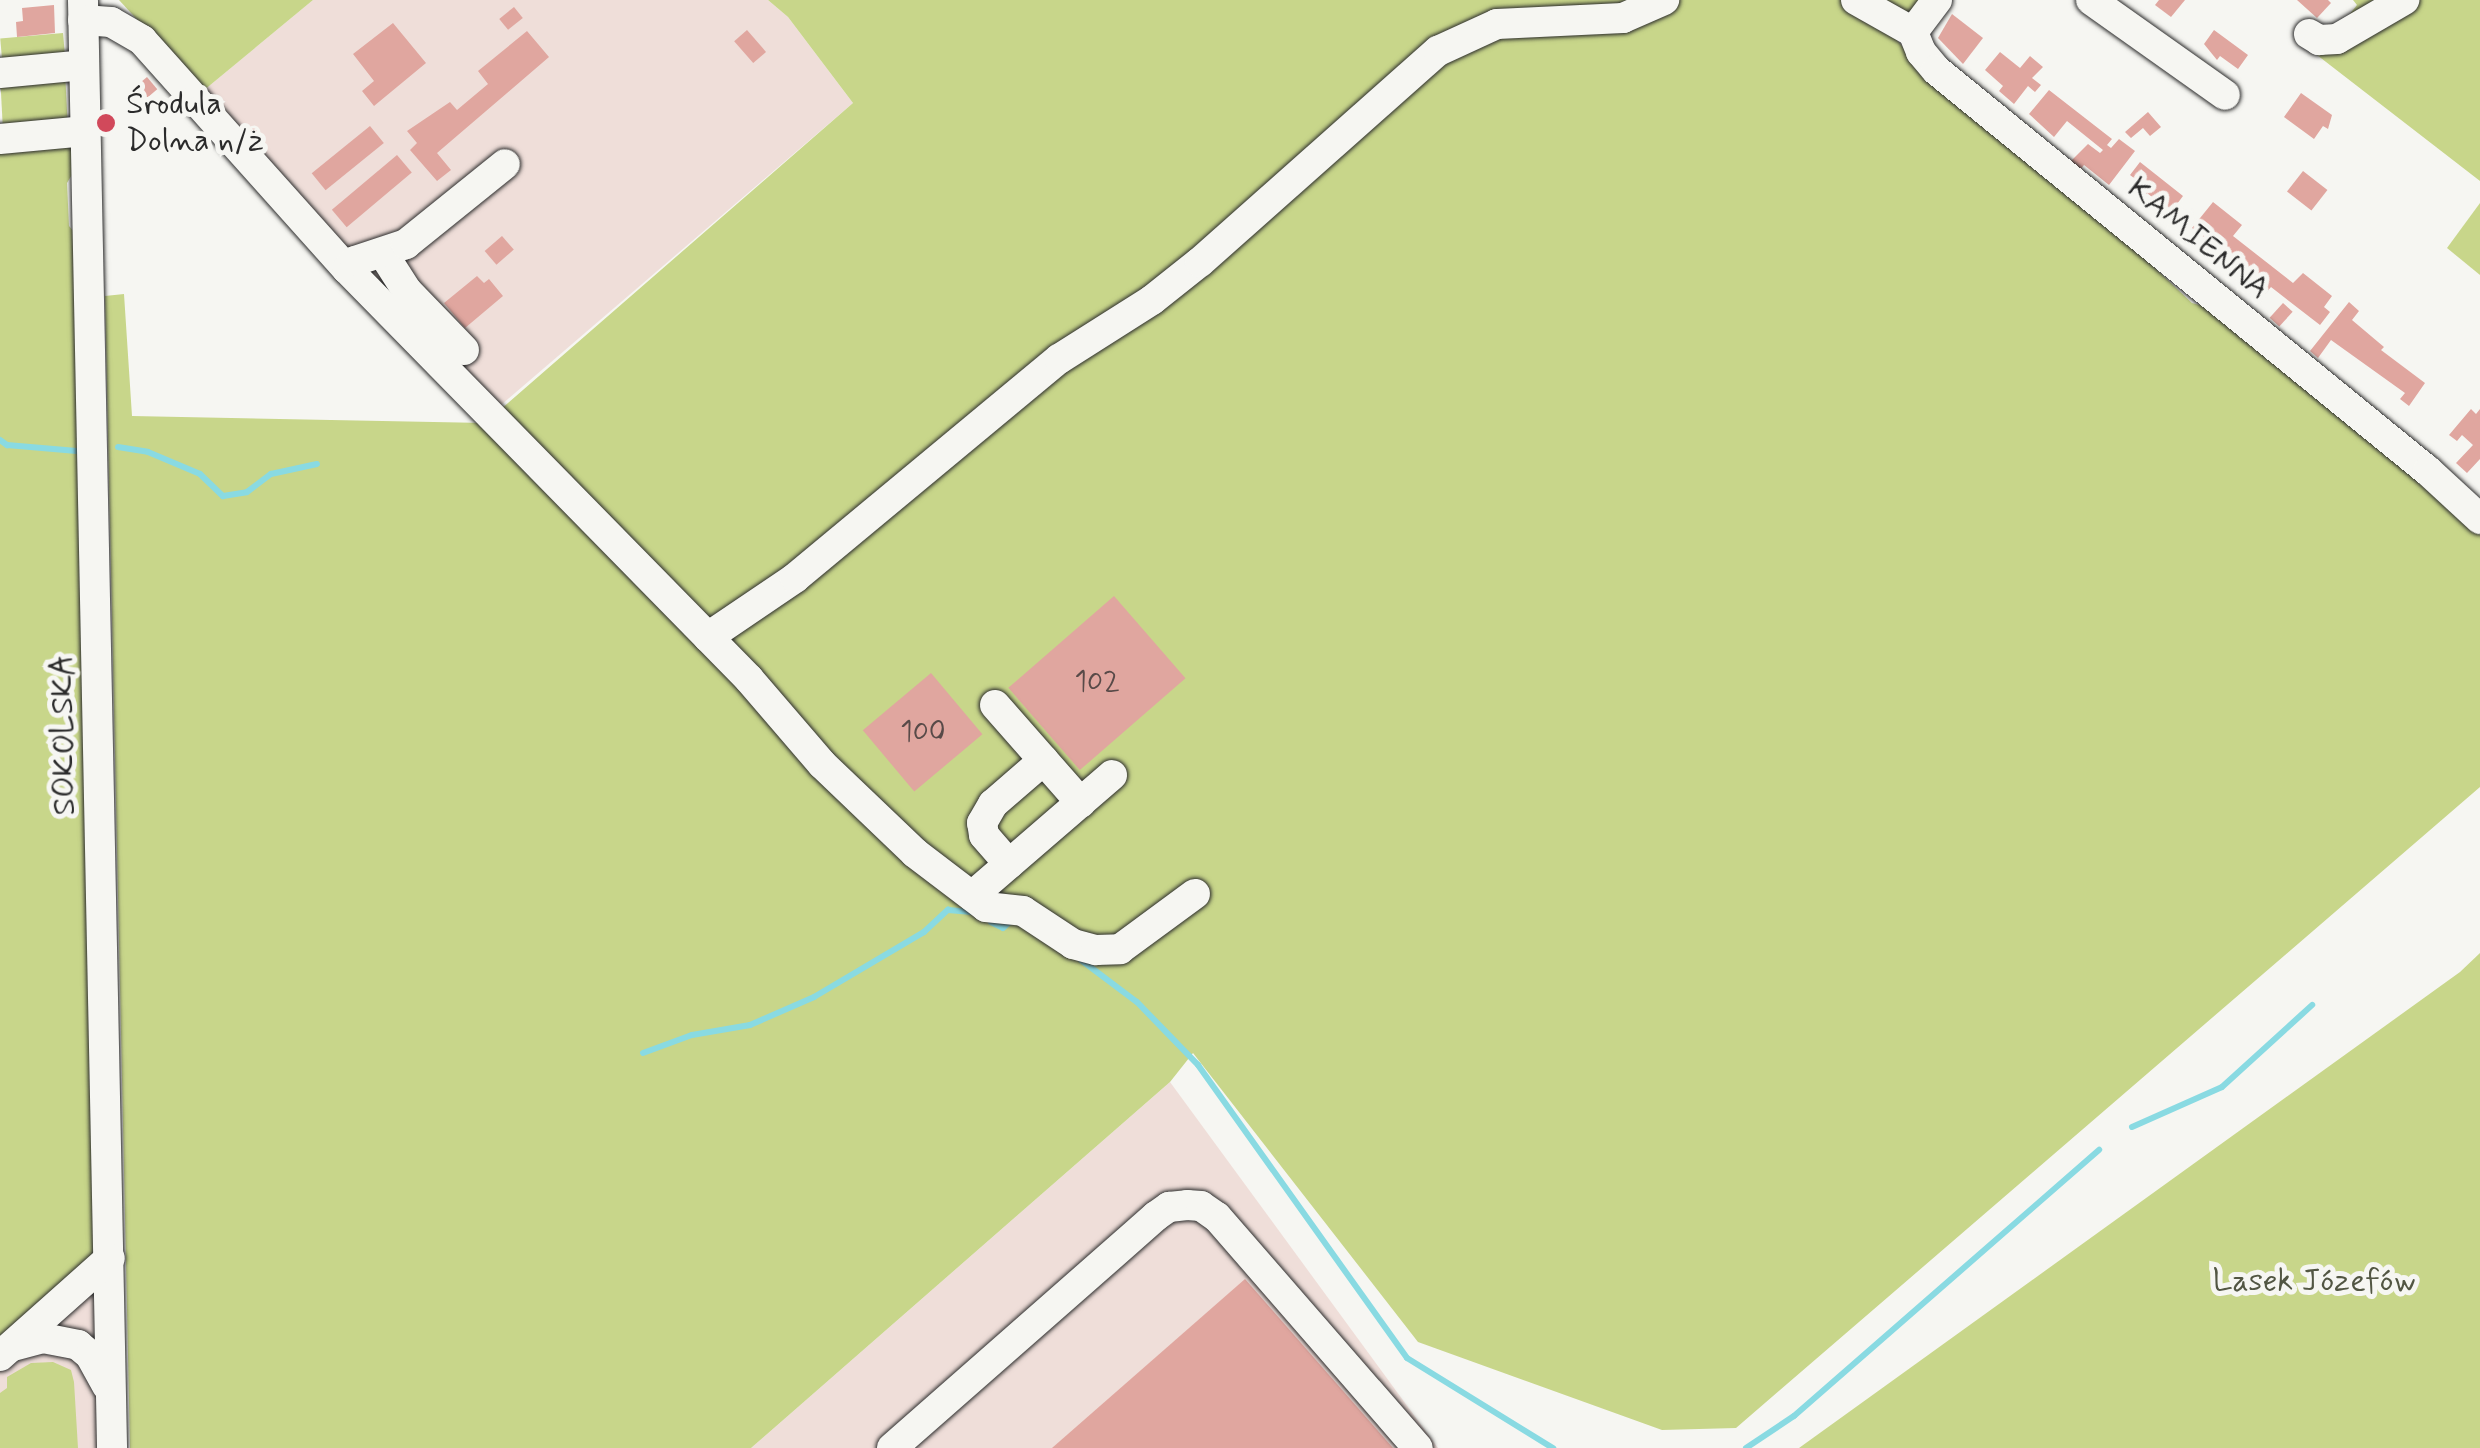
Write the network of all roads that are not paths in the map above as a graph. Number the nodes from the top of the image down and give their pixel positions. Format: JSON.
{"nodes":[{"id":1,"x":1664,"y":0,"type":"edge"},
{"id":2,"x":1856,"y":0,"type":"edge"},
{"id":3,"x":1937,"y":0,"type":"edge"},
{"id":4,"x":2090,"y":0,"type":"edge"},
{"id":5,"x":2404,"y":0,"type":"edge"},
{"id":6,"x":83,"y":10,"type":"edge"},
{"id":7,"x":1913,"y":32,"type":"junction"},
{"id":8,"x":2309,"y":34,"type":"dead end"},
{"id":9,"x":84,"y":66,"type":"junction"},
{"id":10,"x":0,"y":73,"type":"edge"},
{"id":11,"x":2226,"y":96,"type":"dead end"},
{"id":12,"x":86,"y":131,"type":"junction"},
{"id":13,"x":0,"y":139,"type":"edge"},
{"id":14,"x":505,"y":164,"type":"dead end"},
{"id":15,"x":384,"y":255,"type":"junction"},
{"id":16,"x":346,"y":269,"type":"junction"},
{"id":17,"x":464,"y":350,"type":"dead end"},
{"id":18,"x":2480,"y":519,"type":"edge"},
{"id":19,"x":708,"y":637,"type":"junction"},
{"id":20,"x":996,"y":704,"type":"dead end"},
{"id":21,"x":1044,"y":760,"type":"junction"},
{"id":22,"x":1112,"y":775,"type":"dead end"},
{"id":23,"x":1080,"y":803,"type":"junction"},
{"id":24,"x":1009,"y":864,"type":"junction"},
{"id":25,"x":1195,"y":894,"type":"dead end"},
{"id":26,"x":972,"y":896,"type":"junction"},
{"id":27,"x":110,"y":1258,"type":"junction"},
{"id":28,"x":6,"y":1351,"type":"edge"},
{"id":29,"x":111,"y":1393,"type":"junction"},
{"id":30,"x":112,"y":1448,"type":"edge"},
{"id":31,"x":892,"y":1448,"type":"edge"},
{"id":32,"x":1418,"y":1448,"type":"edge"}],
"edges":[{"from":1,"to":19,"type":"street"},
{"from":2,"to":7,"type":"street"},
{"from":3,"to":7,"type":"street"},
{"from":4,"to":11,"type":"street"},
{"from":5,"to":8,"type":"street"},
{"from":6,"to":9,"type":"street","name":"SOKOLSKA"},
{"from":6,"to":16,"type":"street","name":"SOKOLSKA"},
{"from":7,"to":18,"type":"street","name":"KAMIENNA"},
{"from":9,"to":10,"type":"street"},
{"from":9,"to":12,"type":"street","name":"SOKOLSKA"},
{"from":12,"to":13,"type":"street"},
{"from":12,"to":27,"type":"street","name":"SOKOLSKA"},
{"from":14,"to":15,"type":"street"},
{"from":15,"to":16,"type":"street"},
{"from":15,"to":17,"type":"street"},
{"from":16,"to":19,"type":"street","name":"SOKOLSKA"},
{"from":19,"to":26,"type":"street","name":"SOKOLSKA"},
{"from":20,"to":21,"type":"street"},
{"from":21,"to":23,"type":"street"},
{"from":21,"to":24,"type":"street"},
{"from":22,"to":23,"type":"street"},
{"from":23,"to":24,"type":"street"},
{"from":24,"to":26,"type":"street"},
{"from":25,"to":26,"type":"street"},
{"from":27,"to":28,"type":"street"},
{"from":27,"to":29,"type":"street","name":"SOKOLSKA"},
{"from":28,"to":29,"type":"street"},
{"from":29,"to":30,"type":"street","name":"SOKOLSKA"},
{"from":31,"to":32,"type":"street"}]}
